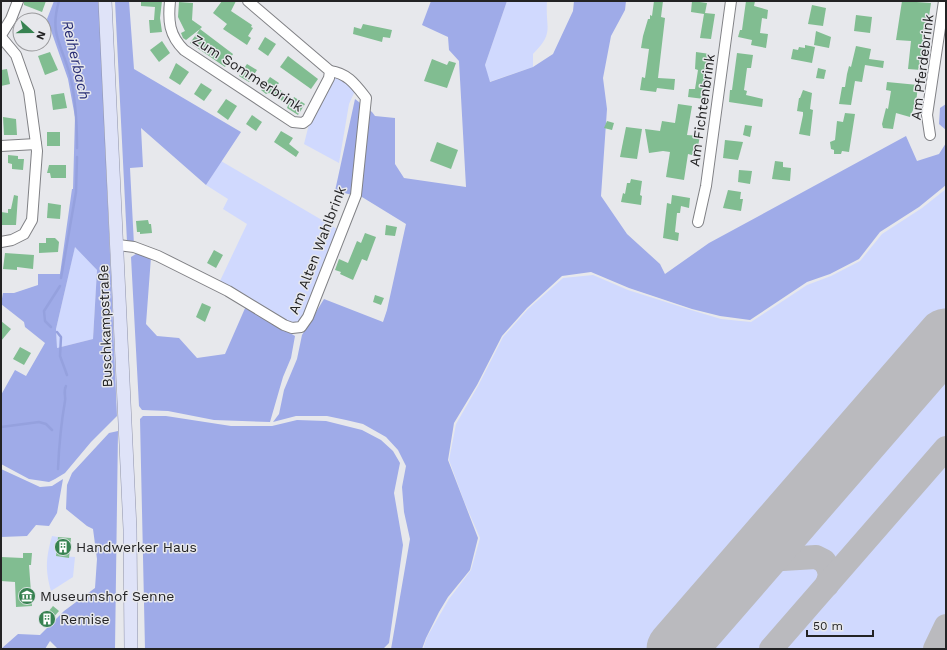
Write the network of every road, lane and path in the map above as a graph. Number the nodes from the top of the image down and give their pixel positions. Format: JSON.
{"nodes":[{"id":1,"x":18,"y":1,"type":"edge"},
{"id":2,"x":105,"y":1,"type":"edge"},
{"id":3,"x":170,"y":1,"type":"edge"},
{"id":4,"x":248,"y":1,"type":"edge"},
{"id":5,"x":731,"y":1,"type":"edge"},
{"id":6,"x":944,"y":1,"type":"edge"},
{"id":7,"x":1,"y":36,"type":"edge"},
{"id":8,"x":330,"y":71,"type":"junction"},
{"id":9,"x":930,"y":135,"type":"dead end"},
{"id":10,"x":36,"y":144,"type":"junction"},
{"id":11,"x":1,"y":146,"type":"edge"},
{"id":12,"x":698,"y":222,"type":"dead end"},
{"id":13,"x":1,"y":242,"type":"edge"},
{"id":14,"x":118,"y":245,"type":"junction"},
{"id":15,"x":131,"y":649,"type":"edge"}],
"edges":[{"from":1,"to":7,"type":"street"},
{"from":2,"to":14,"type":"main road","name":"Buschkampstraße"},
{"from":3,"to":8,"type":"street","name":"Zum Sommerbrink"},
{"from":4,"to":8,"type":"street"},
{"from":5,"to":12,"type":"street","name":"Am Fichtenbrink"},
{"from":6,"to":9,"type":"street","name":"Am Pferdebrink"},
{"from":7,"to":10,"type":"street"},
{"from":8,"to":14,"type":"street","name":"Am Alten Wahlbrink"},
{"from":10,"to":11,"type":"street"},
{"from":10,"to":13,"type":"street"},
{"from":14,"to":15,"type":"main road","name":"Buschkampstraße"}]}
